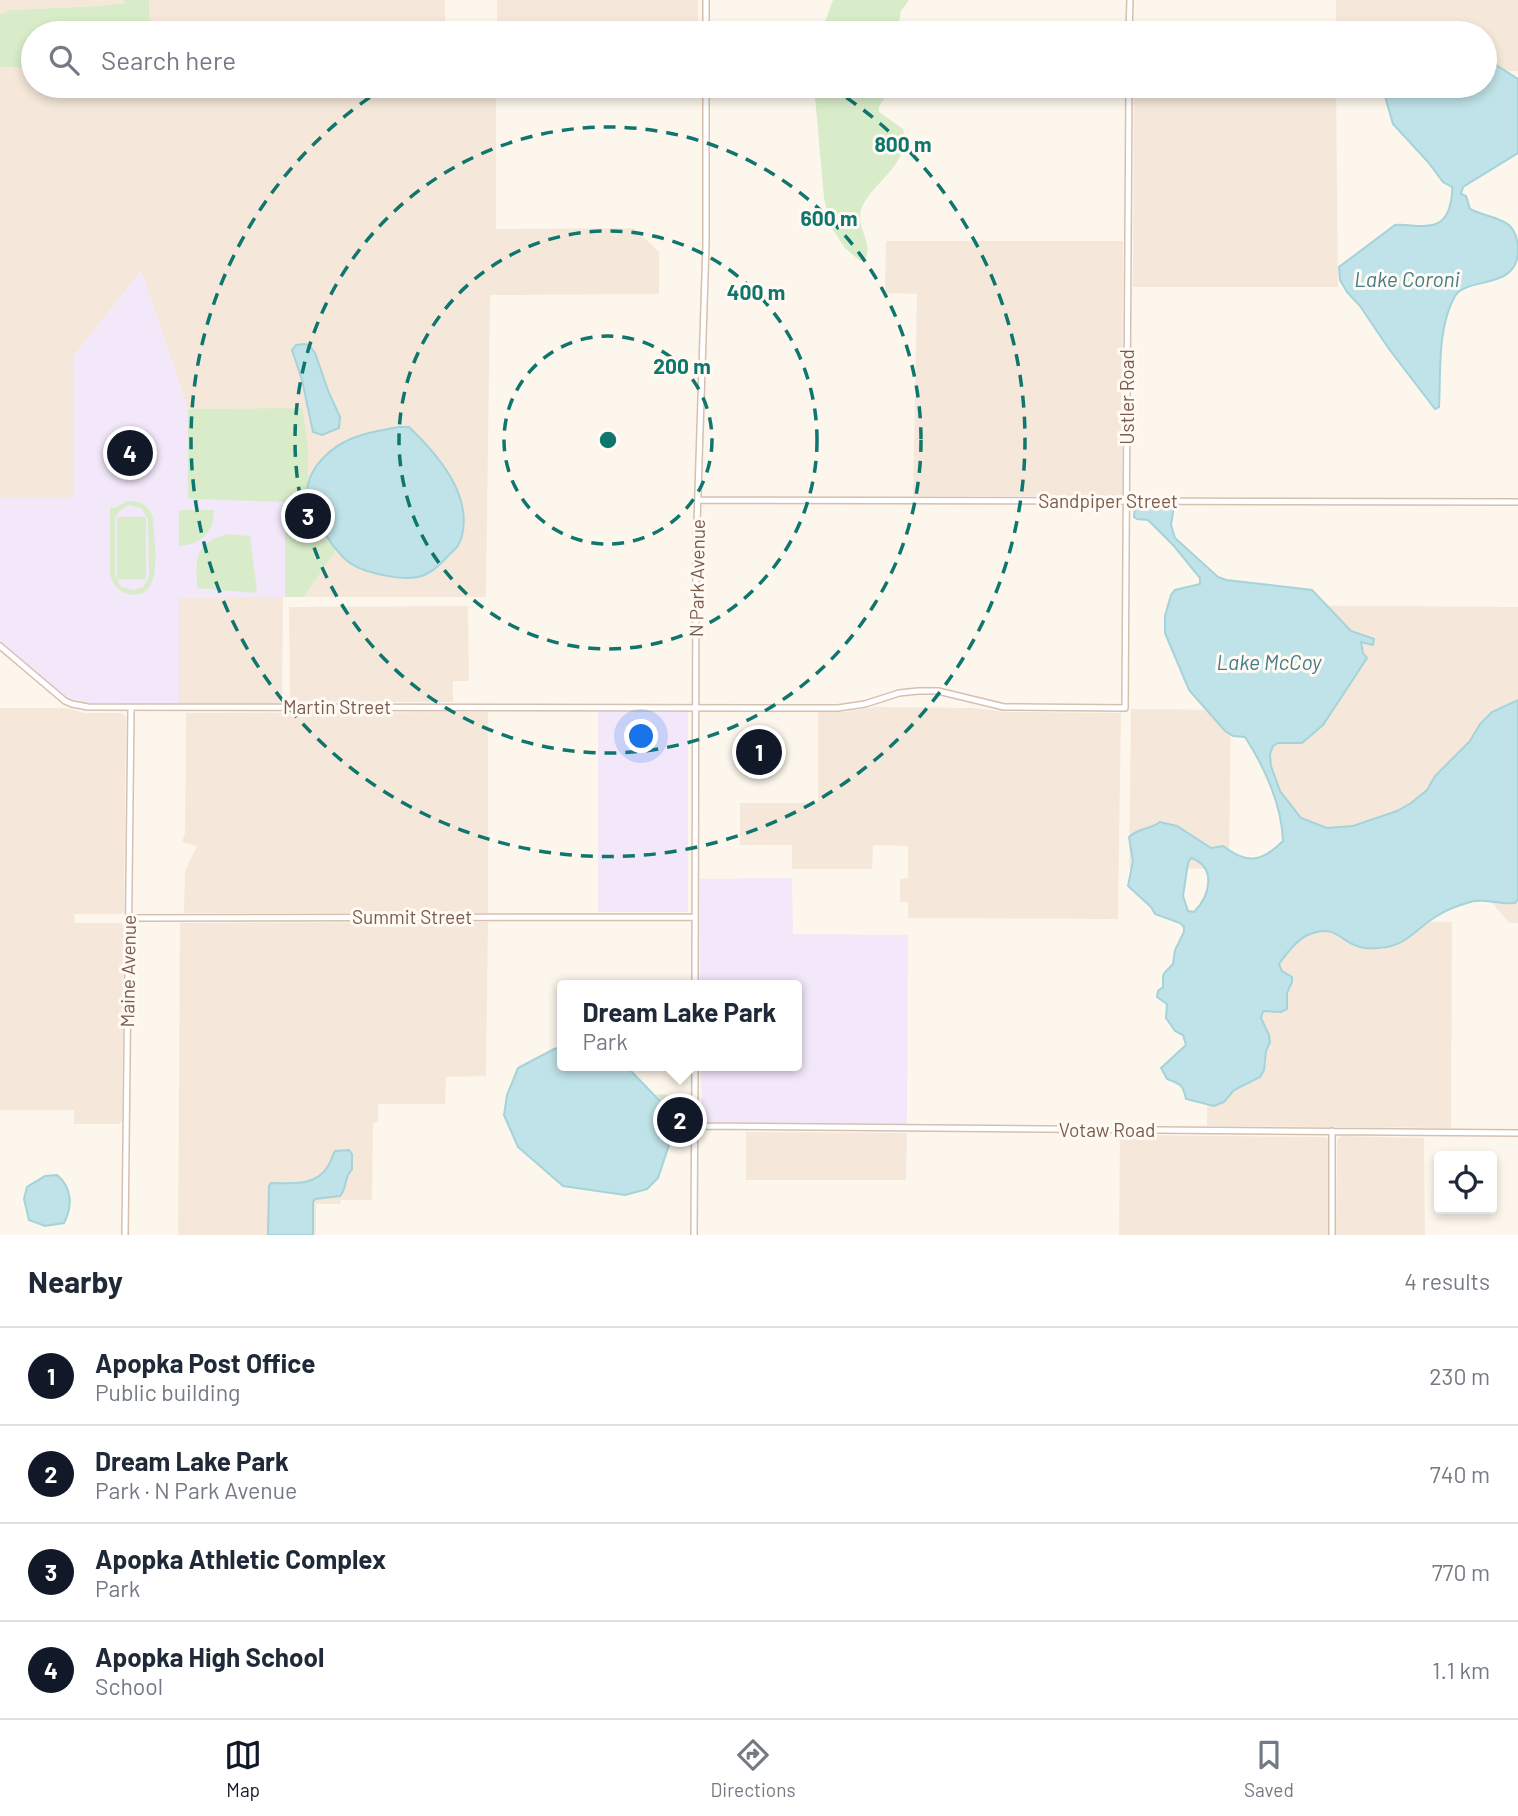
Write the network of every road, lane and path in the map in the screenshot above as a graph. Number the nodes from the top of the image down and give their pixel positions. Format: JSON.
{"nodes":[{"id":1,"x":706,"y":0,"type":"edge"},
{"id":2,"x":1130,"y":0,"type":"edge"},
{"id":3,"x":706,"y":21,"type":"edge"},
{"id":4,"x":1129,"y":21,"type":"edge"},
{"id":5,"x":706,"y":98,"type":"edge"},
{"id":6,"x":1129,"y":98,"type":"edge"},
{"id":7,"x":698,"y":500,"type":"junction"},
{"id":8,"x":1127,"y":502,"type":"junction"},
{"id":9,"x":1518,"y":502,"type":"edge"},
{"id":10,"x":0,"y":646,"type":"edge"},
{"id":11,"x":695,"y":706,"type":"junction"},
{"id":12,"x":131,"y":708,"type":"junction"},
{"id":13,"x":1125,"y":708,"type":"joint"},
{"id":14,"x":695,"y":917,"type":"junction"},
{"id":15,"x":129,"y":918,"type":"junction"},
{"id":16,"x":695,"y":980,"type":"edge"},
{"id":17,"x":695,"y":1071,"type":"edge"},
{"id":18,"x":695,"y":1126,"type":"junction"},
{"id":19,"x":1332,"y":1131,"type":"junction"},
{"id":20,"x":1518,"y":1133,"type":"edge"},
{"id":21,"x":125,"y":1235,"type":"edge"},
{"id":22,"x":694,"y":1235,"type":"edge"},
{"id":23,"x":1332,"y":1235,"type":"edge"}],
"edges":[{"from":1,"to":3,"type":"street"},
{"from":2,"to":4,"type":"street"},
{"from":5,"to":7,"type":"street","name":"N Park Avenue"},
{"from":6,"to":8,"type":"street","name":"Ustler Road"},
{"from":7,"to":8,"type":"street","name":"Sandpiper Street"},
{"from":7,"to":11,"type":"street","name":"N Park Avenue"},
{"from":8,"to":9,"type":"street","name":"Sandpiper Street"},
{"from":8,"to":13,"type":"street","name":"Ustler Road"},
{"from":10,"to":12,"type":"street","name":"Martin Street"},
{"from":11,"to":12,"type":"street","name":"Martin Street"},
{"from":11,"to":13,"type":"street","name":"Martin Street"},
{"from":11,"to":14,"type":"street","name":"N Park Avenue"},
{"from":12,"to":15,"type":"street","name":"Maine Avenue"},
{"from":14,"to":15,"type":"street","name":"Summit Street"},
{"from":14,"to":16,"type":"street","name":"N Park Avenue"},
{"from":15,"to":21,"type":"street","name":"Maine Avenue"},
{"from":17,"to":18,"type":"street"},
{"from":18,"to":19,"type":"street","name":"Votaw Road"},
{"from":18,"to":22,"type":"street"},
{"from":19,"to":20,"type":"street","name":"Votaw Road"},
{"from":19,"to":23,"type":"street"}]}
